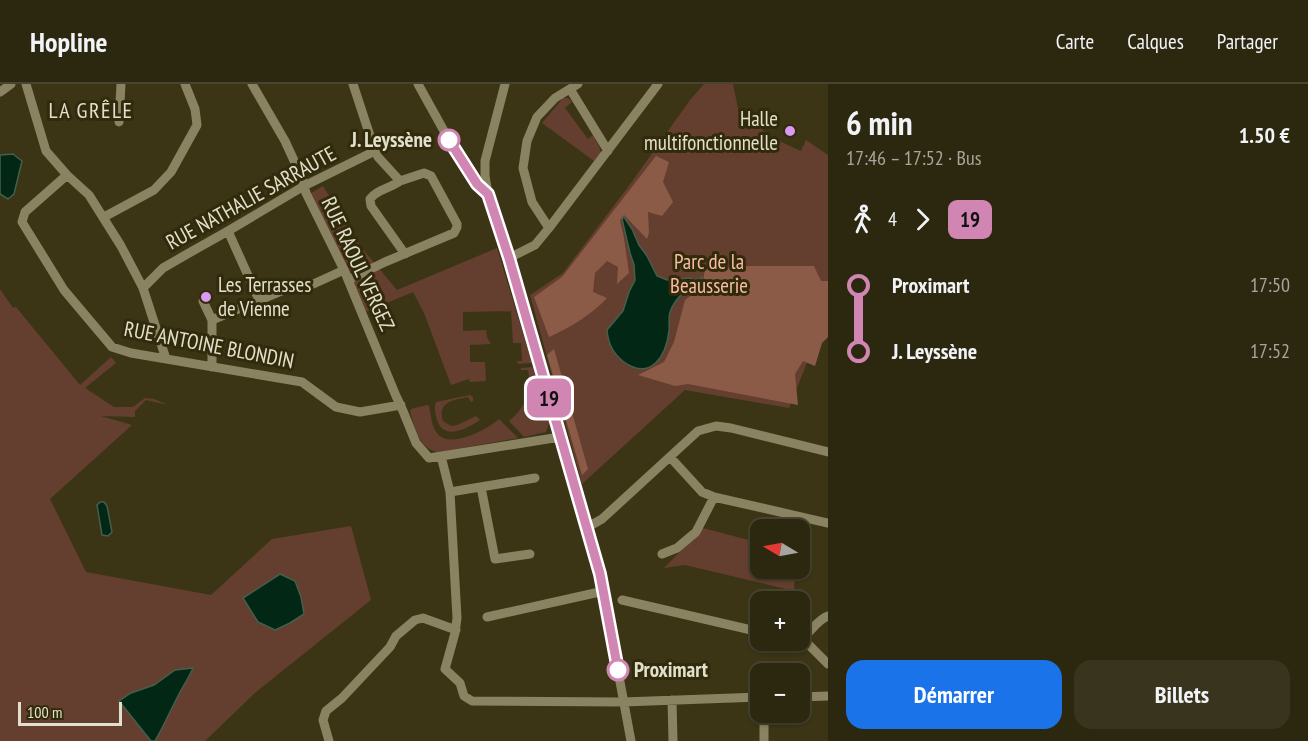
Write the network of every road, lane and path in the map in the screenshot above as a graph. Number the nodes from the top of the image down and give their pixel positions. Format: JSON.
{"nodes":[{"id":1,"x":10,"y":84,"type":"edge"},
{"id":2,"x":26,"y":84,"type":"edge"},
{"id":3,"x":121,"y":84,"type":"edge"},
{"id":4,"x":252,"y":84,"type":"edge"},
{"id":5,"x":354,"y":84,"type":"edge"},
{"id":6,"x":418,"y":84,"type":"edge"},
{"id":7,"x":504,"y":84,"type":"edge"},
{"id":8,"x":658,"y":84,"type":"edge"},
{"id":9,"x":187,"y":85,"type":"edge"},
{"id":10,"x":574,"y":87,"type":"edge"},
{"id":11,"x":0,"y":92,"type":"edge"},
{"id":12,"x":119,"y":122,"type":"dead end"},
{"id":13,"x":375,"y":151,"type":"junction"},
{"id":14,"x":608,"y":151,"type":"junction"},
{"id":15,"x":470,"y":173,"type":"junction"},
{"id":16,"x":67,"y":175,"type":"junction"},
{"id":17,"x":485,"y":176,"type":"junction"},
{"id":18,"x":400,"y":181,"type":"junction"},
{"id":19,"x":304,"y":186,"type":"junction"},
{"id":20,"x":488,"y":194,"type":"junction"},
{"id":21,"x":104,"y":217,"type":"junction"},
{"id":22,"x":549,"y":228,"type":"junction"},
{"id":23,"x":228,"y":231,"type":"junction"},
{"id":24,"x":405,"y":254,"type":"junction"},
{"id":25,"x":509,"y":258,"type":"junction"},
{"id":26,"x":346,"y":275,"type":"junction"},
{"id":27,"x":309,"y":286,"type":"dead end"},
{"id":28,"x":291,"y":287,"type":"dead end"},
{"id":29,"x":143,"y":288,"type":"junction"},
{"id":30,"x":259,"y":300,"type":"junction"},
{"id":31,"x":203,"y":302,"type":"dead end"},
{"id":32,"x":212,"y":320,"type":"junction"},
{"id":33,"x":166,"y":359,"type":"junction"},
{"id":34,"x":212,"y":367,"type":"junction"},
{"id":35,"x":401,"y":405,"type":"junction"},
{"id":36,"x":560,"y":437,"type":"junction"},
{"id":37,"x":828,"y":452,"type":"edge"},
{"id":38,"x":441,"y":456,"type":"junction"},
{"id":39,"x":670,"y":457,"type":"junction"},
{"id":40,"x":535,"y":478,"type":"dead end"},
{"id":41,"x":481,"y":487,"type":"junction"},
{"id":42,"x":450,"y":492,"type":"junction"},
{"id":43,"x":714,"y":497,"type":"junction"},
{"id":44,"x":828,"y":523,"type":"edge"},
{"id":45,"x":586,"y":528,"type":"junction"},
{"id":46,"x":530,"y":554,"type":"dead end"},
{"id":47,"x":662,"y":554,"type":"dead end"},
{"id":48,"x":604,"y":595,"type":"junction"},
{"id":49,"x":622,"y":600,"type":"junction"},
{"id":50,"x":607,"y":610,"type":"junction"},
{"id":51,"x":828,"y":616,"type":"edge"},
{"id":52,"x":487,"y":617,"type":"dead end"},
{"id":53,"x":456,"y":630,"type":"junction"},
{"id":54,"x":750,"y":630,"type":"edge"},
{"id":55,"x":810,"y":632,"type":"edge"},
{"id":56,"x":810,"y":647,"type":"edge"},
{"id":57,"x":828,"y":664,"type":"edge"},
{"id":58,"x":810,"y":696,"type":"edge"},
{"id":59,"x":828,"y":696,"type":"edge"},
{"id":60,"x":750,"y":697,"type":"edge"},
{"id":61,"x":672,"y":700,"type":"junction"},
{"id":62,"x":623,"y":702,"type":"junction"},
{"id":63,"x":764,"y":723,"type":"edge"},
{"id":64,"x":328,"y":739,"type":"edge"},
{"id":65,"x":631,"y":741,"type":"edge"},
{"id":66,"x":673,"y":741,"type":"edge"},
{"id":67,"x":764,"y":741,"type":"edge"}],
"edges":[{"from":1,"to":11,"type":"street"},
{"from":2,"to":16,"type":"street"},
{"from":3,"to":12,"type":"street"},
{"from":4,"to":19,"type":"street","name":"RUE RAOUL VERGEZ"},
{"from":5,"to":13,"type":"street"},
{"from":6,"to":15,"type":"street"},
{"from":7,"to":17,"type":"street"},
{"from":8,"to":14,"type":"street"},
{"from":9,"to":21,"type":"street"},
{"from":10,"to":14,"type":"street"},
{"from":10,"to":22,"type":"street"},
{"from":13,"to":18,"type":"street"},
{"from":13,"to":19,"type":"street","name":"RUE NATHALIE SARRAUTE"},
{"from":14,"to":22,"type":"street"},
{"from":15,"to":17,"type":"street"},
{"from":15,"to":20,"type":"street"},
{"from":16,"to":21,"type":"street"},
{"from":16,"to":33,"type":"street","name":"RUE ANTOINE BLONDIN"},
{"from":17,"to":20,"type":"street"},
{"from":18,"to":24,"type":"street"},
{"from":18,"to":24,"type":"street"},
{"from":19,"to":23,"type":"street","name":"RUE NATHALIE SARRAUTE"},
{"from":19,"to":26,"type":"street","name":"RUE RAOUL VERGEZ"},
{"from":20,"to":25,"type":"street"},
{"from":21,"to":29,"type":"street"},
{"from":22,"to":25,"type":"street"},
{"from":23,"to":29,"type":"street","name":"RUE NATHALIE SARRAUTE"},
{"from":23,"to":30,"type":"street"},
{"from":24,"to":26,"type":"street"},
{"from":25,"to":36,"type":"street"},
{"from":26,"to":27,"type":"street"},
{"from":26,"to":35,"type":"street","name":"RUE RAOUL VERGEZ"},
{"from":28,"to":30,"type":"street"},
{"from":29,"to":33,"type":"street"},
{"from":30,"to":32,"type":"street"},
{"from":31,"to":32,"type":"street"},
{"from":32,"to":34,"type":"street"},
{"from":33,"to":34,"type":"street","name":"RUE ANTOINE BLONDIN"},
{"from":34,"to":35,"type":"street","name":"RUE ANTOINE BLONDIN"},
{"from":35,"to":38,"type":"street","name":"RUE RAOUL VERGEZ"},
{"from":36,"to":38,"type":"street"},
{"from":36,"to":45,"type":"street"},
{"from":37,"to":39,"type":"street"},
{"from":38,"to":42,"type":"street"},
{"from":39,"to":43,"type":"street"},
{"from":39,"to":45,"type":"street"},
{"from":40,"to":41,"type":"street"},
{"from":41,"to":42,"type":"street"},
{"from":41,"to":46,"type":"street"},
{"from":42,"to":53,"type":"street"},
{"from":43,"to":44,"type":"street"},
{"from":43,"to":47,"type":"street"},
{"from":45,"to":48,"type":"street"},
{"from":48,"to":49,"type":"street"},
{"from":48,"to":50,"type":"street"},
{"from":48,"to":52,"type":"street"},
{"from":49,"to":50,"type":"street"},
{"from":49,"to":54,"type":"street"},
{"from":50,"to":62,"type":"street"},
{"from":51,"to":55,"type":"street"},
{"from":53,"to":62,"type":"street"},
{"from":53,"to":64,"type":"street"},
{"from":56,"to":57,"type":"street"},
{"from":58,"to":59,"type":"street"},
{"from":60,"to":61,"type":"street"},
{"from":61,"to":62,"type":"street"},
{"from":61,"to":66,"type":"street"},
{"from":62,"to":65,"type":"street"},
{"from":63,"to":67,"type":"street"}]}
